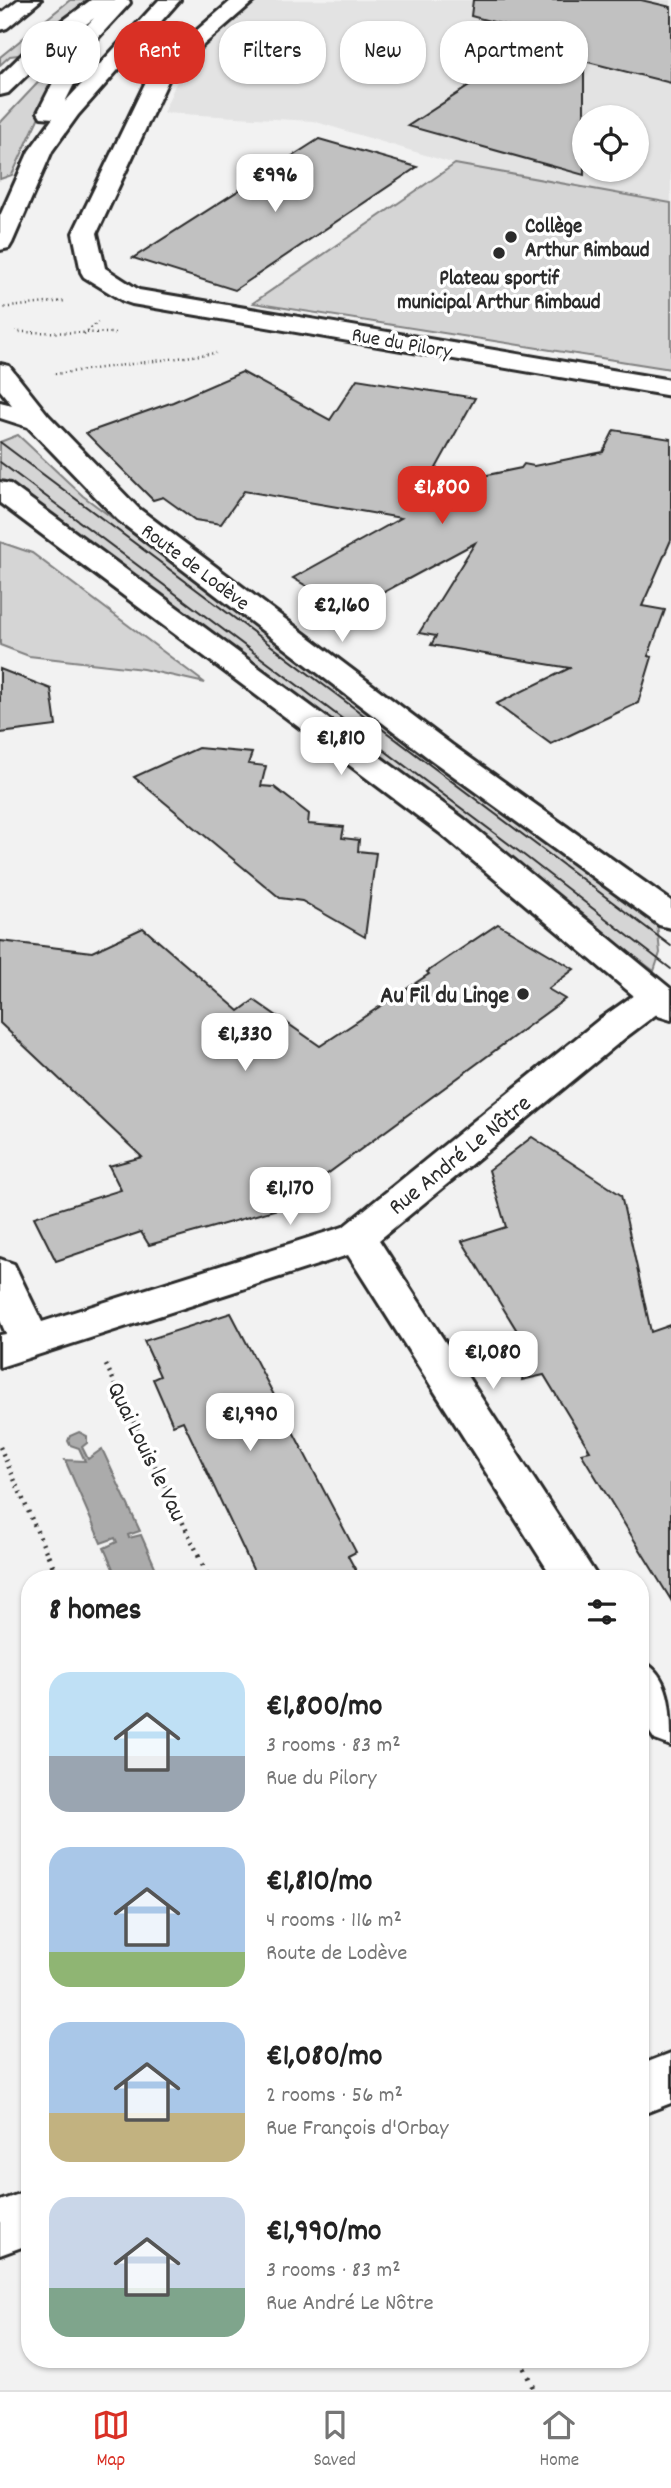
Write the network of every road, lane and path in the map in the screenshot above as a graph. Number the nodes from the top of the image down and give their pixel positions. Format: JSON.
{"nodes":[{"id":1,"x":31,"y":0,"type":"edge"},
{"id":2,"x":105,"y":0,"type":"edge"},
{"id":3,"x":120,"y":0,"type":"edge"},
{"id":4,"x":170,"y":0,"type":"edge"},
{"id":5,"x":245,"y":0,"type":"edge"},
{"id":6,"x":0,"y":24,"type":"edge"},
{"id":7,"x":0,"y":88,"type":"edge"},
{"id":8,"x":41,"y":151,"type":"junction"},
{"id":9,"x":0,"y":243,"type":"edge"},
{"id":10,"x":14,"y":332,"type":"dead end"},
{"id":11,"x":84,"y":334,"type":"dead end"},
{"id":12,"x":218,"y":353,"type":"dead end"},
{"id":13,"x":0,"y":372,"type":"edge"},
{"id":14,"x":54,"y":374,"type":"dead end"},
{"id":15,"x":671,"y":388,"type":"edge"},
{"id":16,"x":0,"y":410,"type":"edge"},
{"id":17,"x":38,"y":421,"type":"junction"},
{"id":18,"x":0,"y":490,"type":"edge"},
{"id":19,"x":0,"y":516,"type":"edge"},
{"id":20,"x":50,"y":525,"type":"junction"},
{"id":21,"x":671,"y":917,"type":"edge"},
{"id":22,"x":666,"y":990,"type":"edge"},
{"id":23,"x":357,"y":1237,"type":"junction"},
{"id":24,"x":0,"y":1274,"type":"edge"},
{"id":25,"x":87,"y":1323,"type":"junction"},
{"id":26,"x":15,"y":1347,"type":"edge"},
{"id":27,"x":0,"y":1447,"type":"edge"},
{"id":28,"x":54,"y":1570,"type":"edge"},
{"id":29,"x":205,"y":1570,"type":"edge"},
{"id":30,"x":571,"y":1570,"type":"edge"},
{"id":31,"x":649,"y":1693,"type":"edge"},
{"id":32,"x":671,"y":1726,"type":"edge"},
{"id":33,"x":671,"y":2078,"type":"edge"},
{"id":34,"x":649,"y":2087,"type":"edge"},
{"id":35,"x":21,"y":2220,"type":"edge"},
{"id":36,"x":0,"y":2228,"type":"edge"},
{"id":37,"x":524,"y":2368,"type":"edge"},
{"id":38,"x":534,"y":2390,"type":"edge"}],
"edges":[{"from":1,"to":6,"type":"main road"},
{"from":2,"to":7,"type":"main road"},
{"from":3,"to":8,"type":"main road"},
{"from":4,"to":8,"type":"main road"},
{"from":5,"to":15,"type":"main road","name":"Rue du Pilory"},
{"from":8,"to":9,"type":"main road"},
{"from":10,"to":11,"type":"path"},
{"from":12,"to":14,"type":"path"},
{"from":13,"to":17,"type":"main road"},
{"from":16,"to":17,"type":"main road","name":"Route de Lodève"},
{"from":17,"to":21,"type":"main road","name":"Route de Lodève"},
{"from":18,"to":20,"type":"main road"},
{"from":19,"to":20,"type":"main road"},
{"from":20,"to":22,"type":"main road"},
{"from":22,"to":23,"type":"main road","name":"Rue André Le Nôtre"},
{"from":23,"to":25,"type":"main road","name":"Rue André Le Nôtre"},
{"from":23,"to":30,"type":"main road"},
{"from":24,"to":26,"type":"main road"},
{"from":25,"to":26,"type":"main road","name":"Rue André Le Nôtre"},
{"from":25,"to":29,"type":"path","name":"Quai Louis le Vau"},
{"from":27,"to":28,"type":"path"},
{"from":31,"to":32,"type":"main road"},
{"from":33,"to":34,"type":"main road"},
{"from":35,"to":36,"type":"main road"},
{"from":37,"to":38,"type":"path"}]}
